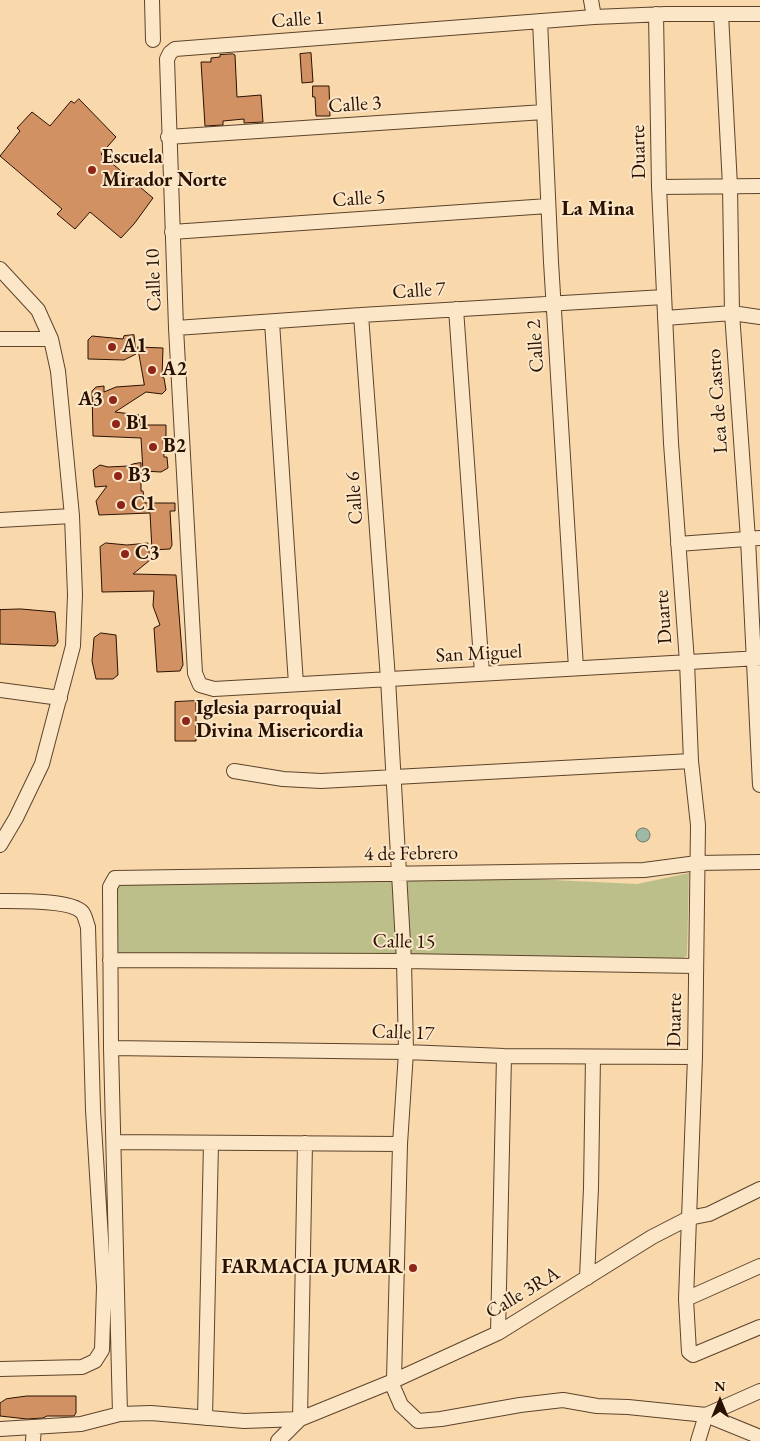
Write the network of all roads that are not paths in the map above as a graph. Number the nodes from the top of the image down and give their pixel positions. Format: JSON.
{"nodes":[{"id":1,"x":152,"y":0,"type":"edge"},
{"id":2,"x":591,"y":0,"type":"edge"},
{"id":3,"x":663,"y":9,"type":"edge"},
{"id":4,"x":721,"y":14,"type":"junction"},
{"id":5,"x":760,"y":14,"type":"edge"},
{"id":6,"x":594,"y":17,"type":"junction"},
{"id":7,"x":540,"y":21,"type":"junction"},
{"id":8,"x":153,"y":40,"type":"dead end"},
{"id":9,"x":170,"y":53,"type":"joint"},
{"id":10,"x":544,"y":112,"type":"junction"},
{"id":11,"x":168,"y":137,"type":"junction"},
{"id":12,"x":730,"y":186,"type":"junction"},
{"id":13,"x":760,"y":186,"type":"edge"},
{"id":14,"x":659,"y":188,"type":"junction"},
{"id":15,"x":548,"y":206,"type":"junction"},
{"id":16,"x":172,"y":232,"type":"junction"},
{"id":17,"x":0,"y":268,"type":"edge"},
{"id":18,"x":664,"y":296,"type":"junction"},
{"id":19,"x":553,"y":302,"type":"junction"},
{"id":20,"x":456,"y":309,"type":"junction"},
{"id":21,"x":732,"y":313,"type":"junction"},
{"id":22,"x":361,"y":314,"type":"junction"},
{"id":23,"x":760,"y":317,"type":"edge"},
{"id":24,"x":665,"y":318,"type":"junction"},
{"id":25,"x":272,"y":322,"type":"junction"},
{"id":26,"x":176,"y":328,"type":"junction"},
{"id":27,"x":0,"y":339,"type":"edge"},
{"id":28,"x":51,"y":339,"type":"junction"},
{"id":29,"x":72,"y":516,"type":"junction"},
{"id":30,"x":0,"y":520,"type":"edge"},
{"id":31,"x":754,"y":539,"type":"edge"},
{"id":32,"x":678,"y":544,"type":"junction"},
{"id":33,"x":757,"y":658,"type":"edge"},
{"id":34,"x":687,"y":662,"type":"junction"},
{"id":35,"x":576,"y":668,"type":"junction"},
{"id":36,"x":482,"y":673,"type":"junction"},
{"id":37,"x":388,"y":679,"type":"junction"},
{"id":38,"x":296,"y":684,"type":"junction"},
{"id":39,"x":200,"y":685,"type":"joint"},
{"id":40,"x":0,"y":690,"type":"edge"},
{"id":41,"x":60,"y":698,"type":"junction"},
{"id":42,"x":691,"y":761,"type":"junction"},
{"id":43,"x":234,"y":770,"type":"dead end"},
{"id":44,"x":394,"y":778,"type":"junction"},
{"id":45,"x":760,"y":785,"type":"edge"},
{"id":46,"x":0,"y":845,"type":"edge"},
{"id":47,"x":760,"y":862,"type":"edge"},
{"id":48,"x":698,"y":863,"type":"junction"},
{"id":49,"x":400,"y":873,"type":"junction"},
{"id":50,"x":0,"y":901,"type":"edge"},
{"id":51,"x":110,"y":960,"type":"junction"},
{"id":52,"x":404,"y":961,"type":"junction"},
{"id":53,"x":696,"y":966,"type":"junction"},
{"id":54,"x":110,"y":1048,"type":"junction"},
{"id":55,"x":406,"y":1052,"type":"junction"},
{"id":56,"x":504,"y":1056,"type":"junction"},
{"id":57,"x":695,"y":1057,"type":"junction"},
{"id":58,"x":593,"y":1058,"type":"junction"},
{"id":59,"x":114,"y":1142,"type":"junction"},
{"id":60,"x":211,"y":1143,"type":"junction"},
{"id":61,"x":304,"y":1143,"type":"junction"},
{"id":62,"x":400,"y":1144,"type":"junction"},
{"id":63,"x":760,"y":1189,"type":"edge"},
{"id":64,"x":689,"y":1218,"type":"junction"},
{"id":65,"x":760,"y":1266,"type":"edge"},
{"id":66,"x":587,"y":1278,"type":"junction"},
{"id":67,"x":686,"y":1299,"type":"junction"},
{"id":68,"x":760,"y":1327,"type":"edge"},
{"id":69,"x":498,"y":1333,"type":"junction"},
{"id":70,"x":0,"y":1369,"type":"edge"},
{"id":71,"x":392,"y":1381,"type":"junction"},
{"id":72,"x":760,"y":1391,"type":"edge"},
{"id":73,"x":120,"y":1414,"type":"junction"},
{"id":74,"x":706,"y":1415,"type":"junction"},
{"id":75,"x":205,"y":1418,"type":"junction"},
{"id":76,"x":300,"y":1419,"type":"junction"},
{"id":77,"x":34,"y":1427,"type":"junction"},
{"id":78,"x":0,"y":1429,"type":"edge"},
{"id":79,"x":760,"y":1436,"type":"edge"},
{"id":80,"x":33,"y":1441,"type":"edge"},
{"id":81,"x":278,"y":1441,"type":"edge"},
{"id":82,"x":698,"y":1441,"type":"edge"}],
"edges":[{"from":1,"to":8,"type":"street"},
{"from":2,"to":6,"type":"street"},
{"from":3,"to":4,"type":"street","name":"Calle 1"},
{"from":3,"to":6,"type":"street","name":"Calle 1"},
{"from":3,"to":14,"type":"street","name":"Duarte"},
{"from":4,"to":5,"type":"street","name":"Calle 1"},
{"from":4,"to":12,"type":"street","name":"Lea de Castro"},
{"from":6,"to":7,"type":"street","name":"Calle 1"},
{"from":7,"to":9,"type":"street","name":"Calle 1"},
{"from":7,"to":10,"type":"street","name":"Calle 2"},
{"from":9,"to":11,"type":"street","name":"Calle 10"},
{"from":10,"to":11,"type":"street","name":"Calle 3"},
{"from":10,"to":15,"type":"street","name":"Calle 2"},
{"from":11,"to":16,"type":"street","name":"Calle 10"},
{"from":12,"to":13,"type":"street"},
{"from":12,"to":14,"type":"street"},
{"from":12,"to":21,"type":"street","name":"Lea de Castro"},
{"from":14,"to":18,"type":"street","name":"Duarte"},
{"from":15,"to":16,"type":"street","name":"Calle 5"},
{"from":15,"to":19,"type":"street","name":"Calle 2"},
{"from":16,"to":26,"type":"street","name":"Calle 10"},
{"from":17,"to":28,"type":"street"},
{"from":18,"to":19,"type":"street","name":"Calle 7"},
{"from":18,"to":24,"type":"street","name":"Duarte"},
{"from":19,"to":20,"type":"street","name":"Calle 7"},
{"from":19,"to":35,"type":"street","name":"Calle 2"},
{"from":20,"to":22,"type":"street","name":"Calle 7"},
{"from":20,"to":36,"type":"street"},
{"from":21,"to":23,"type":"street"},
{"from":21,"to":24,"type":"street"},
{"from":21,"to":31,"type":"street","name":"Lea de Castro"},
{"from":22,"to":25,"type":"street","name":"Calle 7"},
{"from":22,"to":37,"type":"street","name":"Calle 6"},
{"from":24,"to":32,"type":"street","name":"Duarte"},
{"from":25,"to":26,"type":"street","name":"Calle 7"},
{"from":25,"to":38,"type":"street"},
{"from":26,"to":39,"type":"street","name":"Calle 10"},
{"from":27,"to":28,"type":"street"},
{"from":28,"to":29,"type":"street"},
{"from":29,"to":30,"type":"street"},
{"from":29,"to":41,"type":"street"},
{"from":31,"to":32,"type":"street"},
{"from":31,"to":33,"type":"street","name":"Lea de Castro"},
{"from":32,"to":34,"type":"street","name":"Duarte"},
{"from":33,"to":34,"type":"street","name":"San Miguel"},
{"from":33,"to":45,"type":"street","name":"Lea de Castro"},
{"from":34,"to":35,"type":"street","name":"San Miguel"},
{"from":34,"to":42,"type":"street","name":"Duarte"},
{"from":35,"to":36,"type":"street","name":"San Miguel"},
{"from":36,"to":37,"type":"street","name":"San Miguel"},
{"from":37,"to":38,"type":"street","name":"San Miguel"},
{"from":37,"to":44,"type":"street","name":"Calle 6"},
{"from":38,"to":39,"type":"street","name":"San Miguel"},
{"from":40,"to":41,"type":"street"},
{"from":41,"to":46,"type":"street"},
{"from":42,"to":44,"type":"street"},
{"from":42,"to":48,"type":"street","name":"Duarte"},
{"from":43,"to":44,"type":"street"},
{"from":44,"to":49,"type":"street","name":"Calle 6"},
{"from":47,"to":48,"type":"street","name":"4 de Febrero"},
{"from":48,"to":49,"type":"street","name":"4 de Febrero"},
{"from":48,"to":53,"type":"street","name":"Duarte"},
{"from":49,"to":51,"type":"street","name":"4 de Febrero"},
{"from":49,"to":52,"type":"street","name":"Calle 6"},
{"from":50,"to":70,"type":"street"},
{"from":51,"to":52,"type":"street","name":"Calle 15"},
{"from":51,"to":54,"type":"street"},
{"from":52,"to":53,"type":"street","name":"Calle 15"},
{"from":52,"to":55,"type":"street","name":"Calle 6"},
{"from":53,"to":57,"type":"street","name":"Duarte"},
{"from":54,"to":55,"type":"street","name":"Calle 17"},
{"from":54,"to":59,"type":"street"},
{"from":55,"to":56,"type":"street","name":"Calle 17"},
{"from":55,"to":62,"type":"street","name":"Calle 6"},
{"from":56,"to":58,"type":"street","name":"Calle 17"},
{"from":56,"to":69,"type":"street"},
{"from":57,"to":58,"type":"street","name":"Calle 17"},
{"from":57,"to":64,"type":"street","name":"Duarte"},
{"from":58,"to":66,"type":"street"},
{"from":59,"to":60,"type":"street"},
{"from":59,"to":73,"type":"street"},
{"from":60,"to":61,"type":"street"},
{"from":60,"to":75,"type":"street"},
{"from":61,"to":62,"type":"street"},
{"from":61,"to":76,"type":"street"},
{"from":62,"to":71,"type":"street","name":"Calle 6"},
{"from":63,"to":64,"type":"street","name":"Calle 3RA"},
{"from":64,"to":66,"type":"street","name":"Calle 3RA"},
{"from":64,"to":67,"type":"street","name":"Duarte"},
{"from":65,"to":67,"type":"street"},
{"from":66,"to":69,"type":"street","name":"Calle 3RA"},
{"from":67,"to":68,"type":"street","name":"Duarte"},
{"from":69,"to":71,"type":"street","name":"Calle 3RA"},
{"from":71,"to":74,"type":"street"},
{"from":71,"to":76,"type":"street","name":"Calle 3RA"},
{"from":72,"to":74,"type":"street"},
{"from":73,"to":75,"type":"street"},
{"from":73,"to":77,"type":"street"},
{"from":74,"to":79,"type":"street"},
{"from":74,"to":82,"type":"street"},
{"from":75,"to":76,"type":"street"},
{"from":76,"to":81,"type":"street"},
{"from":77,"to":78,"type":"street"},
{"from":77,"to":80,"type":"street"}]}
